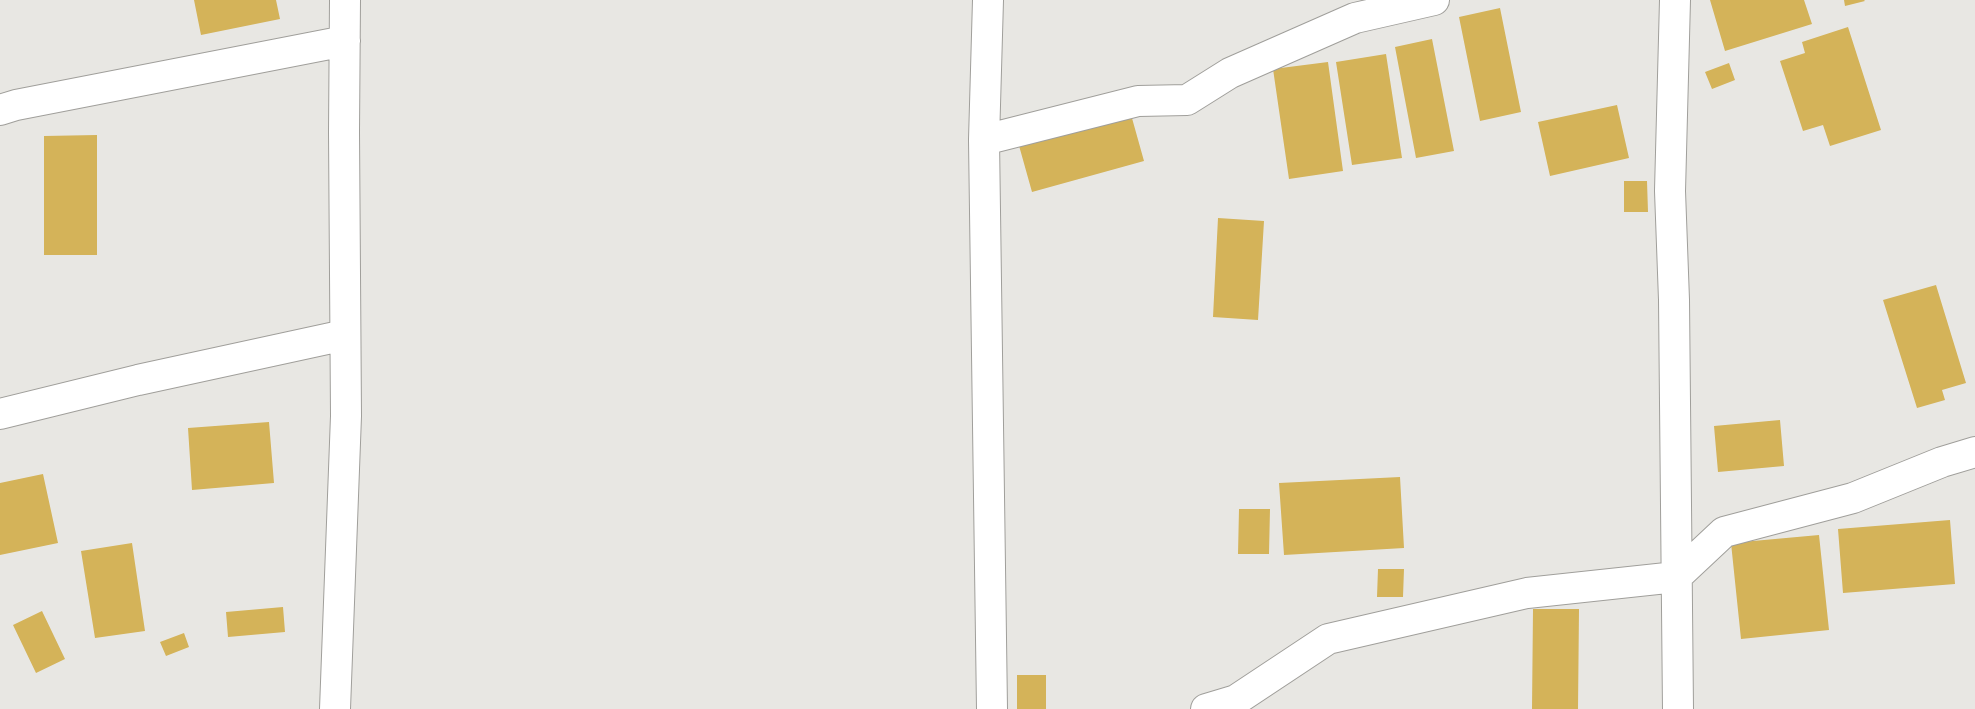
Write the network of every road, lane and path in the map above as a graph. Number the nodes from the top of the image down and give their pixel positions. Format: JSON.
{"nodes":[{"id":1,"x":345,"y":0,"type":"edge"},
{"id":2,"x":988,"y":0,"type":"edge"},
{"id":3,"x":1434,"y":0,"type":"edge"},
{"id":4,"x":1675,"y":0,"type":"edge"},
{"id":5,"x":345,"y":41,"type":"junction"},
{"id":6,"x":0,"y":110,"type":"edge"},
{"id":7,"x":984,"y":140,"type":"junction"},
{"id":8,"x":345,"y":335,"type":"junction"},
{"id":9,"x":0,"y":414,"type":"edge"},
{"id":10,"x":1975,"y":452,"type":"edge"},
{"id":11,"x":1676,"y":577,"type":"junction"},
{"id":12,"x":335,"y":709,"type":"edge"},
{"id":13,"x":992,"y":709,"type":"edge"},
{"id":14,"x":1206,"y":709,"type":"edge"},
{"id":15,"x":1678,"y":709,"type":"edge"}],
"edges":[{"from":1,"to":5,"type":"street"},
{"from":2,"to":7,"type":"street"},
{"from":3,"to":7,"type":"street"},
{"from":4,"to":11,"type":"street"},
{"from":5,"to":6,"type":"street"},
{"from":5,"to":8,"type":"street"},
{"from":7,"to":13,"type":"street"},
{"from":8,"to":9,"type":"street"},
{"from":8,"to":12,"type":"street"},
{"from":10,"to":11,"type":"street"},
{"from":11,"to":14,"type":"street"},
{"from":11,"to":15,"type":"street"}]}
